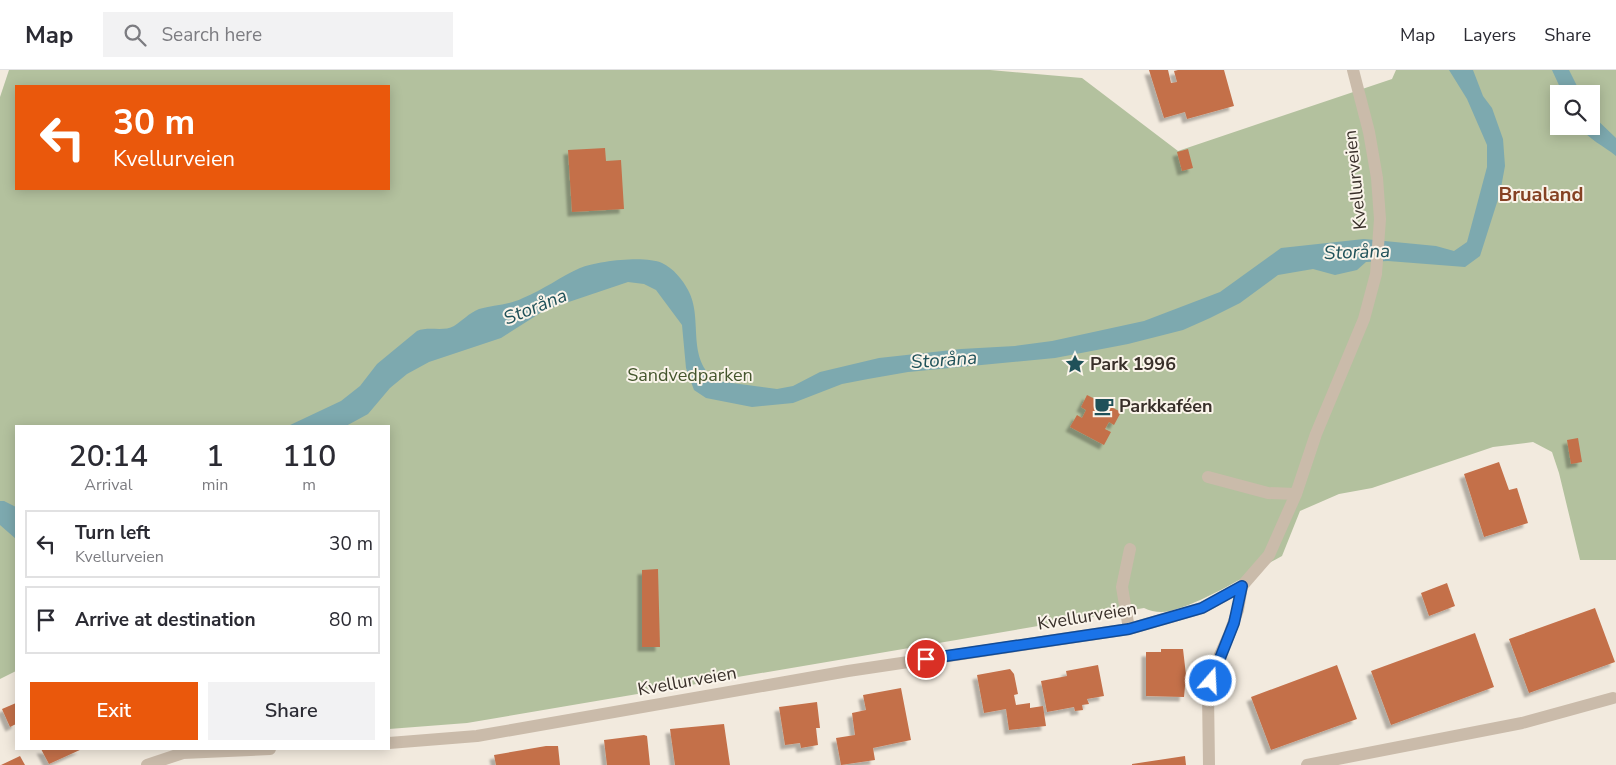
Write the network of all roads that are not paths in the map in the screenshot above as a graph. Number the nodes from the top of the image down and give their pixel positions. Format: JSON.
{"nodes":[{"id":1,"x":1353,"y":70,"type":"edge"},
{"id":2,"x":1208,"y":477,"type":"dead end"},
{"id":3,"x":1296,"y":494,"type":"junction"},
{"id":4,"x":1130,"y":549,"type":"dead end"},
{"id":5,"x":1242,"y":586,"type":"junction"},
{"id":6,"x":1129,"y":629,"type":"junction"},
{"id":7,"x":1613,"y":698,"type":"dead end"},
{"id":8,"x":390,"y":743,"type":"edge"},
{"id":9,"x":248,"y":750,"type":"edge"},
{"id":10,"x":146,"y":765,"type":"edge"},
{"id":11,"x":1209,"y":765,"type":"edge"},
{"id":12,"x":1307,"y":765,"type":"edge"}],
"edges":[{"from":1,"to":3,"type":"street","name":"Kvellurveien"},
{"from":2,"to":3,"type":"street"},
{"from":3,"to":5,"type":"street","name":"Kvellurveien"},
{"from":4,"to":6,"type":"street"},
{"from":5,"to":6,"type":"street","name":"Kvellurveien"},
{"from":5,"to":11,"type":"street"},
{"from":6,"to":8,"type":"street","name":"Kvellurveien"},
{"from":7,"to":12,"type":"street"},
{"from":9,"to":10,"type":"street"}]}
